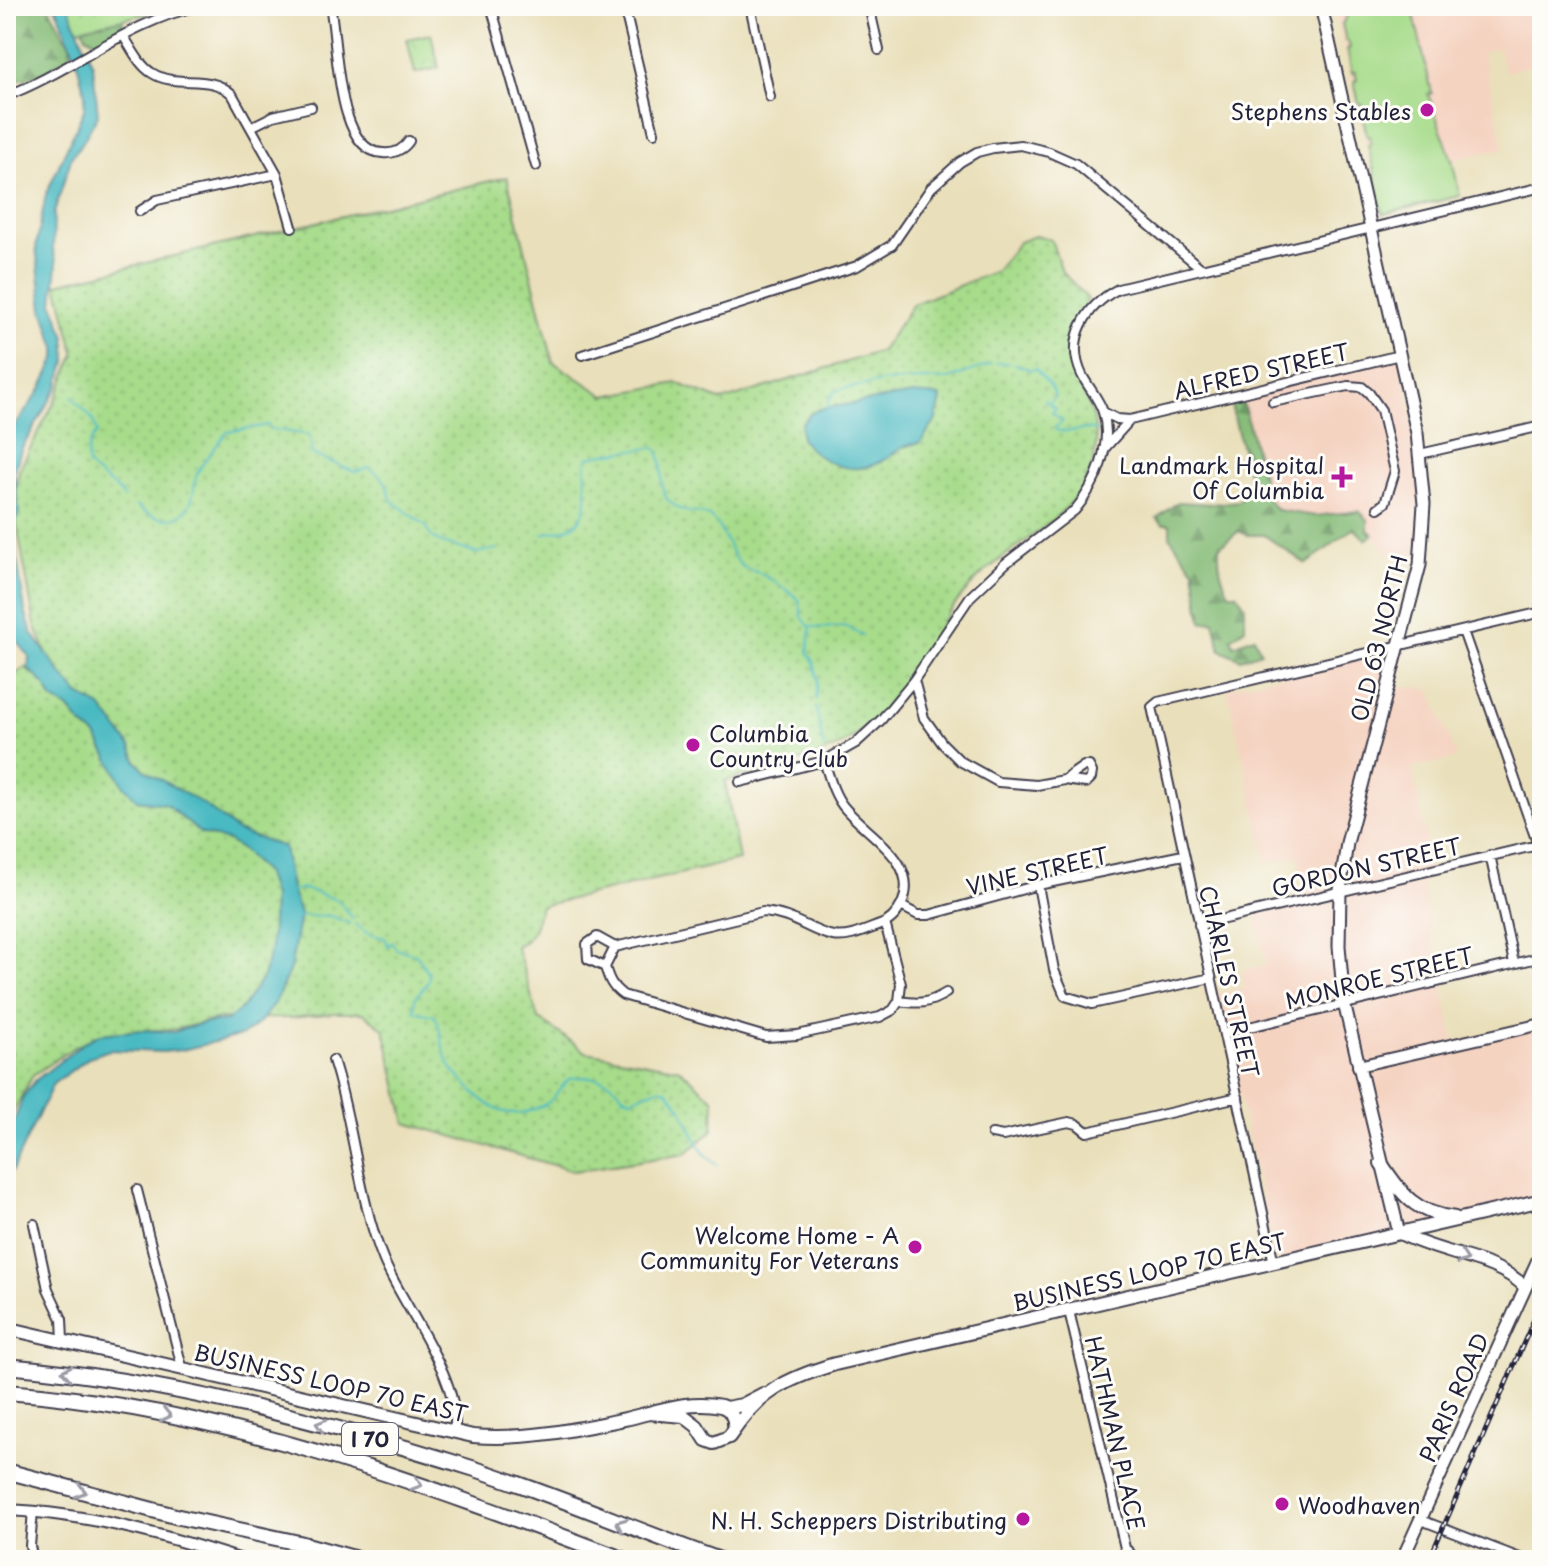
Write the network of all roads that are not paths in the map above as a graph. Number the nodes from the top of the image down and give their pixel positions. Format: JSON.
{"nodes":[{"id":1,"x":199,"y":6,"type":"edge"},
{"id":2,"x":330,"y":6,"type":"edge"},
{"id":3,"x":491,"y":6,"type":"edge"},
{"id":4,"x":624,"y":6,"type":"edge"},
{"id":5,"x":750,"y":6,"type":"edge"},
{"id":6,"x":869,"y":6,"type":"edge"},
{"id":7,"x":1321,"y":6,"type":"edge"},
{"id":8,"x":124,"y":37,"type":"junction"},
{"id":9,"x":879,"y":50,"type":"dead end"},
{"id":10,"x":6,"y":96,"type":"edge"},
{"id":11,"x":770,"y":97,"type":"dead end"},
{"id":12,"x":311,"y":107,"type":"dead end"},
{"id":13,"x":251,"y":127,"type":"junction"},
{"id":14,"x":654,"y":133,"type":"dead end"},
{"id":15,"x":409,"y":141,"type":"dead end"},
{"id":16,"x":536,"y":166,"type":"dead end"},
{"id":17,"x":277,"y":174,"type":"junction"},
{"id":18,"x":1542,"y":187,"type":"edge"},
{"id":19,"x":140,"y":211,"type":"dead end"},
{"id":20,"x":292,"y":227,"type":"dead end"},
{"id":21,"x":1371,"y":228,"type":"junction"},
{"id":22,"x":1202,"y":269,"type":"junction"},
{"id":23,"x":582,"y":355,"type":"dead end"},
{"id":24,"x":1400,"y":355,"type":"junction"},
{"id":25,"x":1273,"y":402,"type":"dead end"},
{"id":26,"x":1103,"y":412,"type":"junction"},
{"id":27,"x":1130,"y":420,"type":"junction"},
{"id":28,"x":1542,"y":426,"type":"edge"},
{"id":29,"x":1104,"y":450,"type":"junction"},
{"id":30,"x":1420,"y":454,"type":"junction"},
{"id":31,"x":1378,"y":508,"type":"dead end"},
{"id":32,"x":1542,"y":612,"type":"edge"},
{"id":33,"x":1463,"y":631,"type":"junction"},
{"id":34,"x":1398,"y":646,"type":"junction"},
{"id":35,"x":914,"y":680,"type":"junction"},
{"id":36,"x":824,"y":761,"type":"junction"},
{"id":37,"x":1064,"y":780,"type":"dead end"},
{"id":38,"x":740,"y":782,"type":"dead end"},
{"id":39,"x":1540,"y":844,"type":"edge"},
{"id":40,"x":1183,"y":855,"type":"junction"},
{"id":41,"x":1490,"y":855,"type":"junction"},
{"id":42,"x":1038,"y":885,"type":"junction"},
{"id":43,"x":1340,"y":890,"type":"junction"},
{"id":44,"x":901,"y":906,"type":"junction"},
{"id":45,"x":885,"y":923,"type":"junction"},
{"id":46,"x":1199,"y":925,"type":"junction"},
{"id":47,"x":615,"y":947,"type":"junction"},
{"id":48,"x":1542,"y":957,"type":"edge"},
{"id":49,"x":1514,"y":963,"type":"junction"},
{"id":50,"x":605,"y":967,"type":"junction"},
{"id":51,"x":1211,"y":978,"type":"junction"},
{"id":52,"x":946,"y":993,"type":"dead end"},
{"id":53,"x":899,"y":1001,"type":"junction"},
{"id":54,"x":1344,"y":1003,"type":"junction"},
{"id":55,"x":1542,"y":1024,"type":"edge"},
{"id":56,"x":1224,"y":1033,"type":"junction"},
{"id":57,"x":333,"y":1060,"type":"dead end"},
{"id":58,"x":1358,"y":1066,"type":"junction"},
{"id":59,"x":1238,"y":1097,"type":"junction"},
{"id":60,"x":992,"y":1134,"type":"dead end"},
{"id":61,"x":1381,"y":1163,"type":"junction"},
{"id":62,"x":137,"y":1190,"type":"dead end"},
{"id":63,"x":1542,"y":1200,"type":"edge"},
{"id":64,"x":1466,"y":1219,"type":"junction"},
{"id":65,"x":34,"y":1224,"type":"dead end"},
{"id":66,"x":1399,"y":1233,"type":"junction"},
{"id":67,"x":1542,"y":1251,"type":"edge"},
{"id":68,"x":1274,"y":1263,"type":"junction"},
{"id":69,"x":1525,"y":1287,"type":"junction"},
{"id":70,"x":1069,"y":1311,"type":"junction"},
{"id":71,"x":6,"y":1328,"type":"edge"},
{"id":72,"x":63,"y":1340,"type":"junction"},
{"id":73,"x":6,"y":1366,"type":"edge"},
{"id":74,"x":182,"y":1367,"type":"junction"},
{"id":75,"x":770,"y":1391,"type":"junction"},
{"id":76,"x":6,"y":1392,"type":"edge"},
{"id":77,"x":710,"y":1406,"type":"junction"},
{"id":78,"x":726,"y":1408,"type":"junction"},
{"id":79,"x":649,"y":1413,"type":"junction"},
{"id":80,"x":697,"y":1426,"type":"junction"},
{"id":81,"x":734,"y":1430,"type":"junction"},
{"id":82,"x":454,"y":1433,"type":"junction"},
{"id":83,"x":6,"y":1471,"type":"edge"},
{"id":84,"x":6,"y":1510,"type":"edge"},
{"id":85,"x":33,"y":1511,"type":"junction"},
{"id":86,"x":1421,"y":1520,"type":"junction"},
{"id":87,"x":33,"y":1560,"type":"edge"},
{"id":88,"x":242,"y":1560,"type":"edge"},
{"id":89,"x":361,"y":1560,"type":"edge"},
{"id":90,"x":625,"y":1560,"type":"edge"},
{"id":91,"x":720,"y":1560,"type":"edge"},
{"id":92,"x":1137,"y":1560,"type":"edge"},
{"id":93,"x":1402,"y":1560,"type":"edge"},
{"id":94,"x":1525,"y":1560,"type":"edge"}],
"edges":[{"from":1,"to":8,"type":"street"},
{"from":2,"to":15,"type":"street"},
{"from":3,"to":16,"type":"street"},
{"from":4,"to":14,"type":"street"},
{"from":5,"to":11,"type":"street"},
{"from":6,"to":9,"type":"street"},
{"from":7,"to":21,"type":"main road","name":"OLD 63 NORTH"},
{"from":8,"to":10,"type":"street"},
{"from":8,"to":13,"type":"street"},
{"from":12,"to":13,"type":"street"},
{"from":13,"to":17,"type":"street"},
{"from":17,"to":19,"type":"street"},
{"from":17,"to":20,"type":"street"},
{"from":18,"to":21,"type":"street"},
{"from":21,"to":22,"type":"street"},
{"from":21,"to":24,"type":"main road","name":"OLD 63 NORTH"},
{"from":22,"to":23,"type":"street"},
{"from":22,"to":26,"type":"street"},
{"from":24,"to":27,"type":"street","name":"ALFRED STREET"},
{"from":24,"to":30,"type":"main road","name":"OLD 63 NORTH"},
{"from":25,"to":31,"type":"street"},
{"from":26,"to":27,"type":"street"},
{"from":26,"to":29,"type":"street"},
{"from":27,"to":29,"type":"street"},
{"from":28,"to":30,"type":"street"},
{"from":29,"to":35,"type":"street"},
{"from":30,"to":34,"type":"main road","name":"OLD 63 NORTH"},
{"from":32,"to":33,"type":"street"},
{"from":33,"to":34,"type":"street"},
{"from":33,"to":39,"type":"street"},
{"from":34,"to":40,"type":"street","name":"CHARLES STREET"},
{"from":34,"to":43,"type":"main road","name":"OLD 63 NORTH"},
{"from":35,"to":36,"type":"street"},
{"from":35,"to":37,"type":"street"},
{"from":36,"to":38,"type":"street"},
{"from":36,"to":44,"type":"street"},
{"from":39,"to":41,"type":"street","name":"GORDON STREET"},
{"from":40,"to":42,"type":"street","name":"VINE STREET"},
{"from":40,"to":46,"type":"street","name":"CHARLES STREET"},
{"from":41,"to":43,"type":"street","name":"GORDON STREET"},
{"from":41,"to":49,"type":"street"},
{"from":42,"to":44,"type":"street","name":"VINE STREET"},
{"from":42,"to":51,"type":"street"},
{"from":43,"to":46,"type":"street","name":"GORDON STREET"},
{"from":43,"to":54,"type":"main road","name":"OLD 63 NORTH"},
{"from":44,"to":45,"type":"street"},
{"from":45,"to":47,"type":"street"},
{"from":45,"to":53,"type":"street"},
{"from":46,"to":51,"type":"street","name":"CHARLES STREET"},
{"from":47,"to":50,"type":"street"},
{"from":47,"to":50,"type":"street"},
{"from":48,"to":49,"type":"street","name":"MONROE STREET"},
{"from":49,"to":54,"type":"street","name":"MONROE STREET"},
{"from":50,"to":53,"type":"street"},
{"from":51,"to":56,"type":"street","name":"CHARLES STREET"},
{"from":52,"to":53,"type":"street"},
{"from":54,"to":56,"type":"street","name":"MONROE STREET"},
{"from":54,"to":58,"type":"main road","name":"OLD 63 NORTH"},
{"from":55,"to":58,"type":"street"},
{"from":56,"to":59,"type":"street","name":"CHARLES STREET"},
{"from":57,"to":82,"type":"street"},
{"from":58,"to":61,"type":"main road","name":"OLD 63 NORTH"},
{"from":59,"to":60,"type":"street"},
{"from":59,"to":68,"type":"street","name":"CHARLES STREET"},
{"from":61,"to":64,"type":"main road"},
{"from":61,"to":66,"type":"main road","name":"OLD 63 NORTH"},
{"from":62,"to":74,"type":"street"},
{"from":63,"to":64,"type":"main road","name":"BUSINESS LOOP 70 EAST"},
{"from":64,"to":66,"type":"main road","name":"BUSINESS LOOP 70 EAST"},
{"from":65,"to":72,"type":"street"},
{"from":66,"to":68,"type":"main road","name":"BUSINESS LOOP 70 EAST"},
{"from":66,"to":69,"type":"main road","one_way":true},
{"from":67,"to":69,"type":"main road","name":"PARIS ROAD"},
{"from":68,"to":70,"type":"main road","name":"BUSINESS LOOP 70 EAST"},
{"from":69,"to":86,"type":"main road","name":"PARIS ROAD"},
{"from":70,"to":75,"type":"main road","name":"BUSINESS LOOP 70 EAST"},
{"from":70,"to":92,"type":"street","name":"HATHMAN PLACE"},
{"from":71,"to":72,"type":"main road","name":"BUSINESS LOOP 70 EAST"},
{"from":72,"to":74,"type":"main road","name":"BUSINESS LOOP 70 EAST"},
{"from":91,"to":73,"type":"highway","number":"I 70","one_way":true},
{"from":74,"to":82,"type":"main road","name":"BUSINESS LOOP 70 EAST"},
{"from":75,"to":78,"type":"main road","name":"BUSINESS LOOP 70 EAST"},
{"from":75,"to":81,"type":"main road","name":"BUSINESS LOOP 70 EAST"},
{"from":76,"to":90,"type":"highway","number":"I 70","one_way":true},
{"from":77,"to":78,"type":"main road"},
{"from":77,"to":79,"type":"main road","name":"BUSINESS LOOP 70 EAST"},
{"from":77,"to":80,"type":"main road"},
{"from":78,"to":81,"type":"main road"},
{"from":79,"to":80,"type":"main road","name":"BUSINESS LOOP 70 EAST"},
{"from":79,"to":82,"type":"main road","name":"BUSINESS LOOP 70 EAST"},
{"from":80,"to":81,"type":"main road"},
{"from":83,"to":89,"type":"highway","one_way":true},
{"from":84,"to":85,"type":"street"},
{"from":85,"to":87,"type":"street"},
{"from":85,"to":88,"type":"street"},
{"from":86,"to":93,"type":"main road","name":"PARIS ROAD"},
{"from":86,"to":94,"type":"street"}]}
